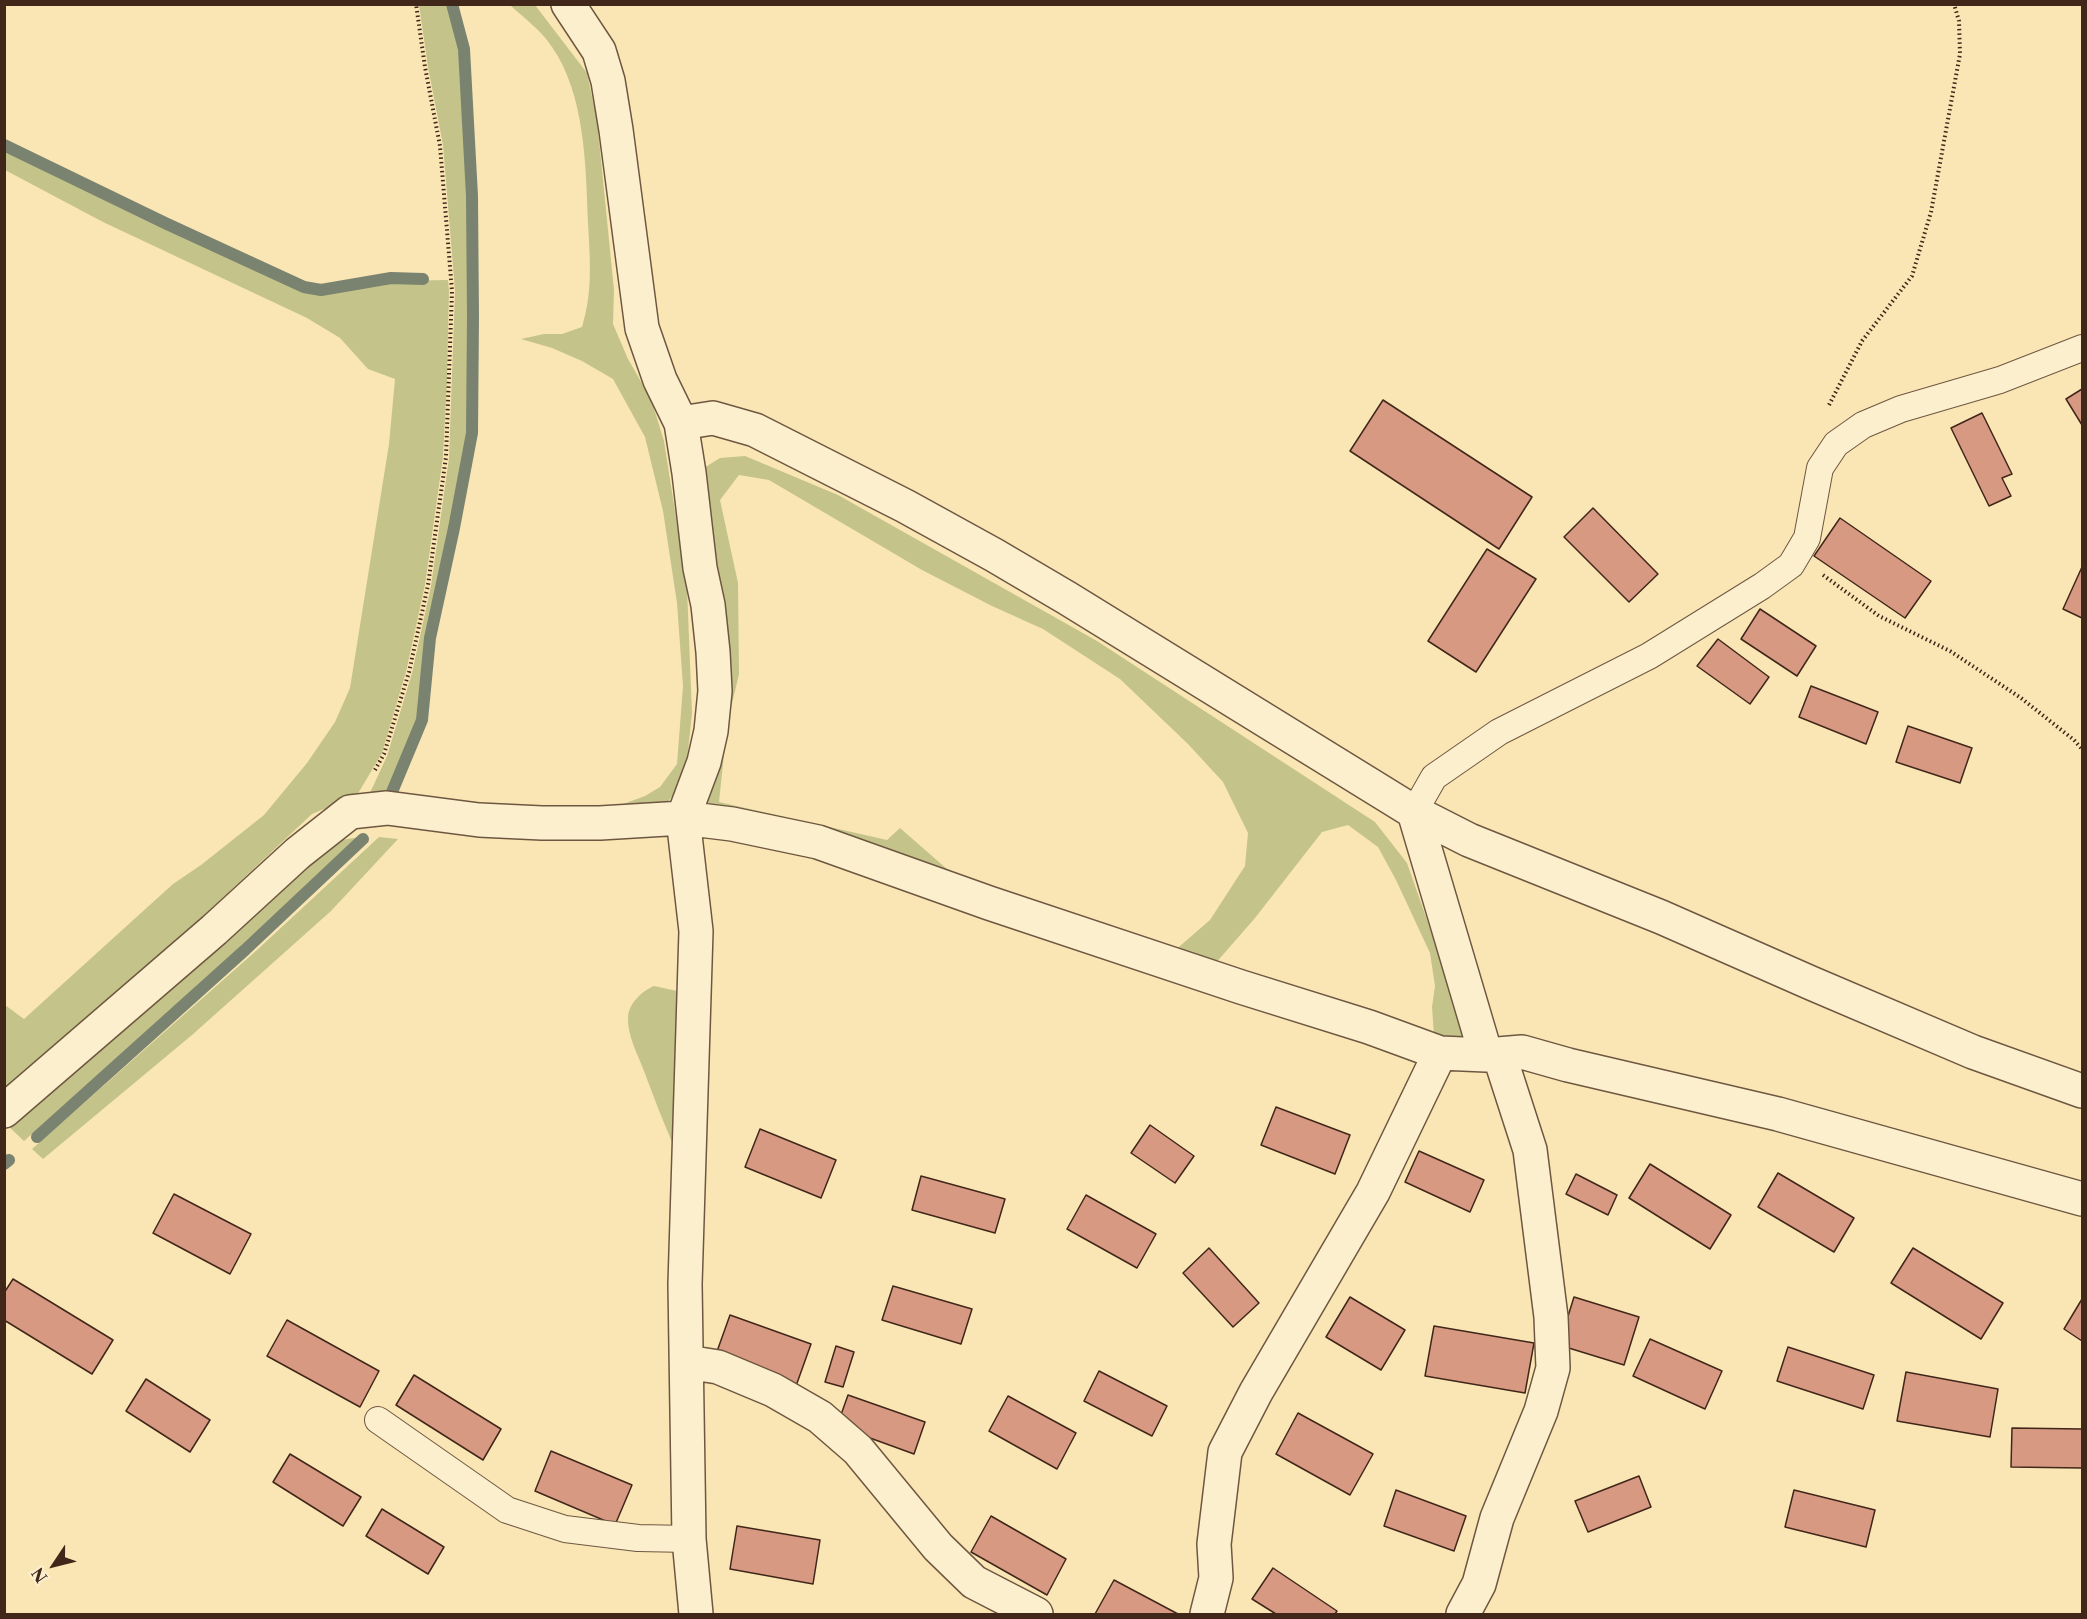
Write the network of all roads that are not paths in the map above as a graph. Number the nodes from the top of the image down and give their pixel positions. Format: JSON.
{"nodes":[{"id":1,"x":568,"y":4,"type":"edge"},
{"id":2,"x":2082,"y":348,"type":"edge"},
{"id":3,"x":681,"y":423,"type":"junction"},
{"id":4,"x":1414,"y":812,"type":"junction"},
{"id":5,"x":683,"y":818,"type":"junction"},
{"id":6,"x":1440,"y":1053,"type":"junction"},
{"id":7,"x":1493,"y":1055,"type":"junction"},
{"id":8,"x":2082,"y":1091,"type":"edge"},
{"id":9,"x":4,"y":1110,"type":"edge"},
{"id":10,"x":2082,"y":1199,"type":"edge"},
{"id":11,"x":687,"y":1362,"type":"junction"},
{"id":12,"x":378,"y":1420,"type":"dead end"},
{"id":13,"x":689,"y":1539,"type":"junction"},
{"id":14,"x":696,"y":1614,"type":"edge"},
{"id":15,"x":1036,"y":1614,"type":"edge"},
{"id":16,"x":1207,"y":1614,"type":"edge"},
{"id":17,"x":1463,"y":1614,"type":"edge"}],
"edges":[{"from":1,"to":3,"type":"street"},
{"from":2,"to":4,"type":"lane"},
{"from":3,"to":4,"type":"street"},
{"from":3,"to":5,"type":"street"},
{"from":4,"to":7,"type":"street"},
{"from":4,"to":8,"type":"street"},
{"from":5,"to":6,"type":"street"},
{"from":5,"to":9,"type":"street"},
{"from":5,"to":11,"type":"street"},
{"from":6,"to":7,"type":"street"},
{"from":6,"to":16,"type":"street"},
{"from":7,"to":10,"type":"street"},
{"from":7,"to":17,"type":"street"},
{"from":11,"to":13,"type":"street"},
{"from":11,"to":15,"type":"street"},
{"from":12,"to":13,"type":"lane"},
{"from":13,"to":14,"type":"street"}]}
